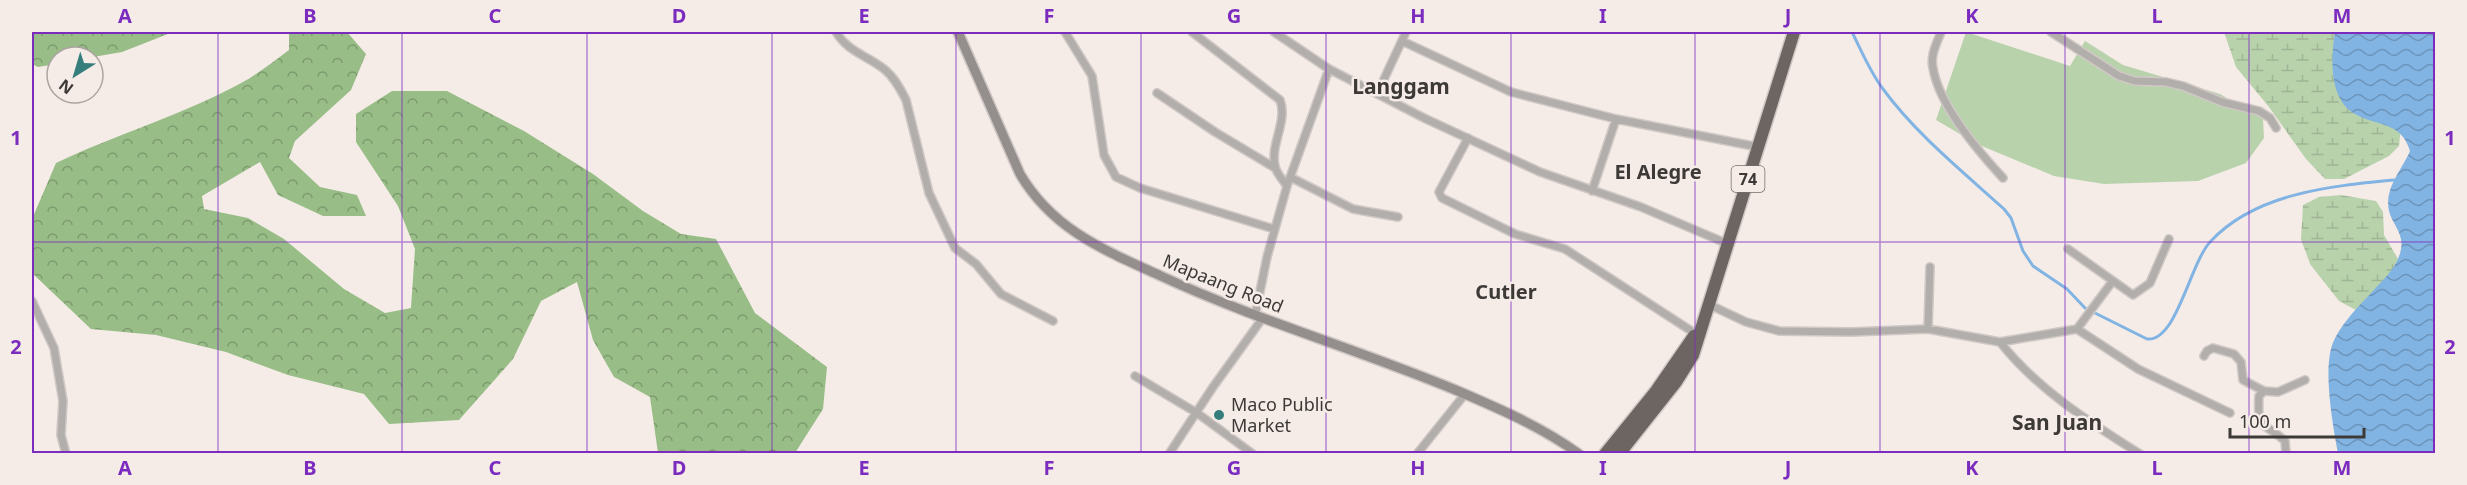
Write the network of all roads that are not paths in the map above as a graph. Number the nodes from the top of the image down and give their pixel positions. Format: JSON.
{"nodes":[{"id":1,"x":836,"y":32,"type":"edge"},
{"id":2,"x":958,"y":32,"type":"edge"},
{"id":3,"x":1065,"y":32,"type":"edge"},
{"id":4,"x":1191,"y":32,"type":"edge"},
{"id":5,"x":1274,"y":32,"type":"edge"},
{"id":6,"x":1407,"y":32,"type":"edge"},
{"id":7,"x":1794,"y":32,"type":"edge"},
{"id":8,"x":1941,"y":32,"type":"edge"},
{"id":9,"x":2051,"y":32,"type":"edge"},
{"id":10,"x":1402,"y":41,"type":"junction"},
{"id":11,"x":1329,"y":69,"type":"junction"},
{"id":12,"x":1157,"y":93,"type":"dead end"},
{"id":13,"x":1377,"y":94,"type":"junction"},
{"id":14,"x":1616,"y":119,"type":"junction"},
{"id":15,"x":2276,"y":128,"type":"dead end"},
{"id":16,"x":1468,"y":138,"type":"junction"},
{"id":17,"x":1758,"y":147,"type":"junction"},
{"id":18,"x":1275,"y":168,"type":"junction"},
{"id":19,"x":1290,"y":177,"type":"junction"},
{"id":20,"x":2003,"y":178,"type":"dead end"},
{"id":21,"x":1287,"y":186,"type":"junction"},
{"id":22,"x":1592,"y":191,"type":"junction"},
{"id":23,"x":1398,"y":217,"type":"dead end"},
{"id":24,"x":1274,"y":229,"type":"junction"},
{"id":25,"x":2169,"y":239,"type":"dead end"},
{"id":26,"x":1728,"y":244,"type":"junction"},
{"id":27,"x":2068,"y":249,"type":"dead end"},
{"id":28,"x":1930,"y":267,"type":"dead end"},
{"id":29,"x":2112,"y":282,"type":"junction"},
{"id":30,"x":32,"y":302,"type":"edge"},
{"id":31,"x":1710,"y":305,"type":"junction"},
{"id":32,"x":1258,"y":318,"type":"junction"},
{"id":33,"x":1053,"y":321,"type":"dead end"},
{"id":34,"x":1928,"y":329,"type":"junction"},
{"id":35,"x":2077,"y":329,"type":"junction"},
{"id":36,"x":1699,"y":330,"type":"junction"},
{"id":37,"x":2000,"y":342,"type":"junction"},
{"id":38,"x":2204,"y":356,"type":"dead end"},
{"id":39,"x":1135,"y":376,"type":"dead end"},
{"id":40,"x":2305,"y":380,"type":"dead end"},
{"id":41,"x":2264,"y":391,"type":"junction"},
{"id":42,"x":1466,"y":394,"type":"junction"},
{"id":43,"x":2230,"y":412,"type":"dead end"},
{"id":44,"x":1197,"y":413,"type":"junction"},
{"id":45,"x":66,"y":453,"type":"edge"},
{"id":46,"x":1170,"y":453,"type":"edge"},
{"id":47,"x":1253,"y":453,"type":"edge"},
{"id":48,"x":1417,"y":453,"type":"edge"},
{"id":49,"x":1579,"y":453,"type":"edge"},
{"id":50,"x":1605,"y":453,"type":"edge"},
{"id":51,"x":1619,"y":453,"type":"edge"},
{"id":52,"x":2140,"y":453,"type":"edge"},
{"id":53,"x":2286,"y":453,"type":"edge"}],
"edges":[{"from":1,"to":33,"type":"street"},
{"from":2,"to":32,"type":"street","name":"Mapaang Road"},
{"from":3,"to":24,"type":"street"},
{"from":4,"to":18,"type":"street"},
{"from":5,"to":11,"type":"street"},
{"from":6,"to":10,"type":"street"},
{"from":7,"to":17,"type":"highway","number":"74"},
{"from":8,"to":20,"type":"street"},
{"from":9,"to":15,"type":"street"},
{"from":10,"to":13,"type":"street"},
{"from":10,"to":14,"type":"street"},
{"from":11,"to":13,"type":"street"},
{"from":11,"to":19,"type":"street"},
{"from":12,"to":18,"type":"street"},
{"from":13,"to":16,"type":"street"},
{"from":14,"to":17,"type":"street"},
{"from":14,"to":22,"type":"street"},
{"from":16,"to":22,"type":"street"},
{"from":16,"to":36,"type":"street"},
{"from":17,"to":26,"type":"highway","number":"74"},
{"from":18,"to":21,"type":"street"},
{"from":19,"to":21,"type":"street"},
{"from":19,"to":23,"type":"street"},
{"from":21,"to":24,"type":"street"},
{"from":22,"to":26,"type":"street"},
{"from":24,"to":32,"type":"street"},
{"from":25,"to":29,"type":"street"},
{"from":26,"to":31,"type":"highway","number":"74"},
{"from":27,"to":29,"type":"street"},
{"from":28,"to":34,"type":"street"},
{"from":29,"to":35,"type":"street"},
{"from":30,"to":45,"type":"street"},
{"from":31,"to":34,"type":"street"},
{"from":31,"to":36,"type":"highway","number":"74"},
{"from":32,"to":42,"type":"street","name":"Mapaang Road"},
{"from":32,"to":44,"type":"street"},
{"from":34,"to":37,"type":"street"},
{"from":35,"to":37,"type":"street"},
{"from":35,"to":43,"type":"street"},
{"from":36,"to":50,"type":"highway","number":"74"},
{"from":36,"to":51,"type":"highway","number":"74"},
{"from":37,"to":52,"type":"street"},
{"from":38,"to":41,"type":"street"},
{"from":39,"to":44,"type":"street"},
{"from":40,"to":41,"type":"street"},
{"from":41,"to":53,"type":"street"},
{"from":42,"to":48,"type":"street"},
{"from":42,"to":49,"type":"street","name":"Mapaang Road"},
{"from":44,"to":46,"type":"street"},
{"from":44,"to":47,"type":"street"}]}
